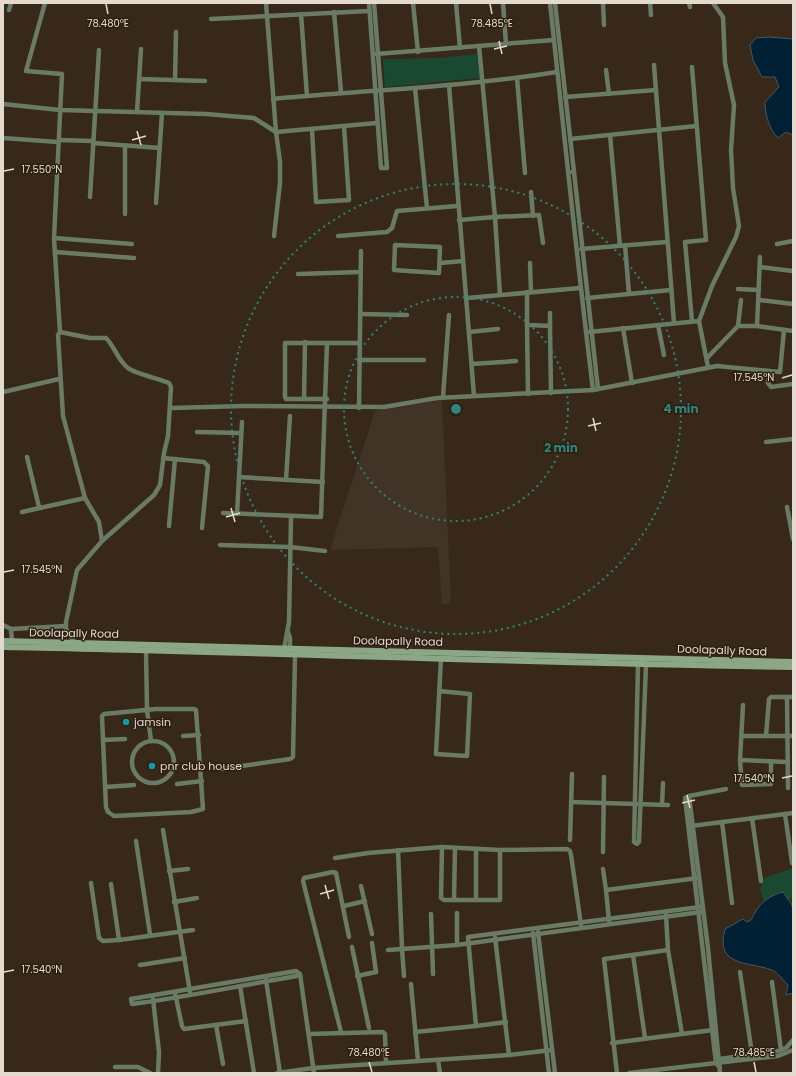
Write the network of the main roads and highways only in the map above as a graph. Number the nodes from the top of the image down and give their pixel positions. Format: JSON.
{"nodes":[{"id":1,"x":3,"y":641,"type":"edge"},
{"id":2,"x":32,"y":645,"type":"junction"},
{"id":3,"x":3,"y":648,"type":"edge"},
{"id":4,"x":161,"y":648,"type":"junction"},
{"id":5,"x":592,"y":660,"type":"junction"},
{"id":6,"x":793,"y":662,"type":"edge"},
{"id":7,"x":793,"y":667,"type":"edge"}],
"edges":[{"from":1,"to":2,"type":"main road","name":"Doolapally Road"},
{"from":2,"to":3,"type":"main road"},
{"from":2,"to":4,"type":"main road","name":"Doolapally Road"},
{"from":2,"to":4,"type":"main road"},
{"from":4,"to":5,"type":"main road","name":"Doolapally Road"},
{"from":4,"to":5,"type":"main road","name":"Doolapally Road"},
{"from":5,"to":6,"type":"main road","name":"Doolapally Road"},
{"from":5,"to":7,"type":"main road","name":"Doolapally Road"}]}
